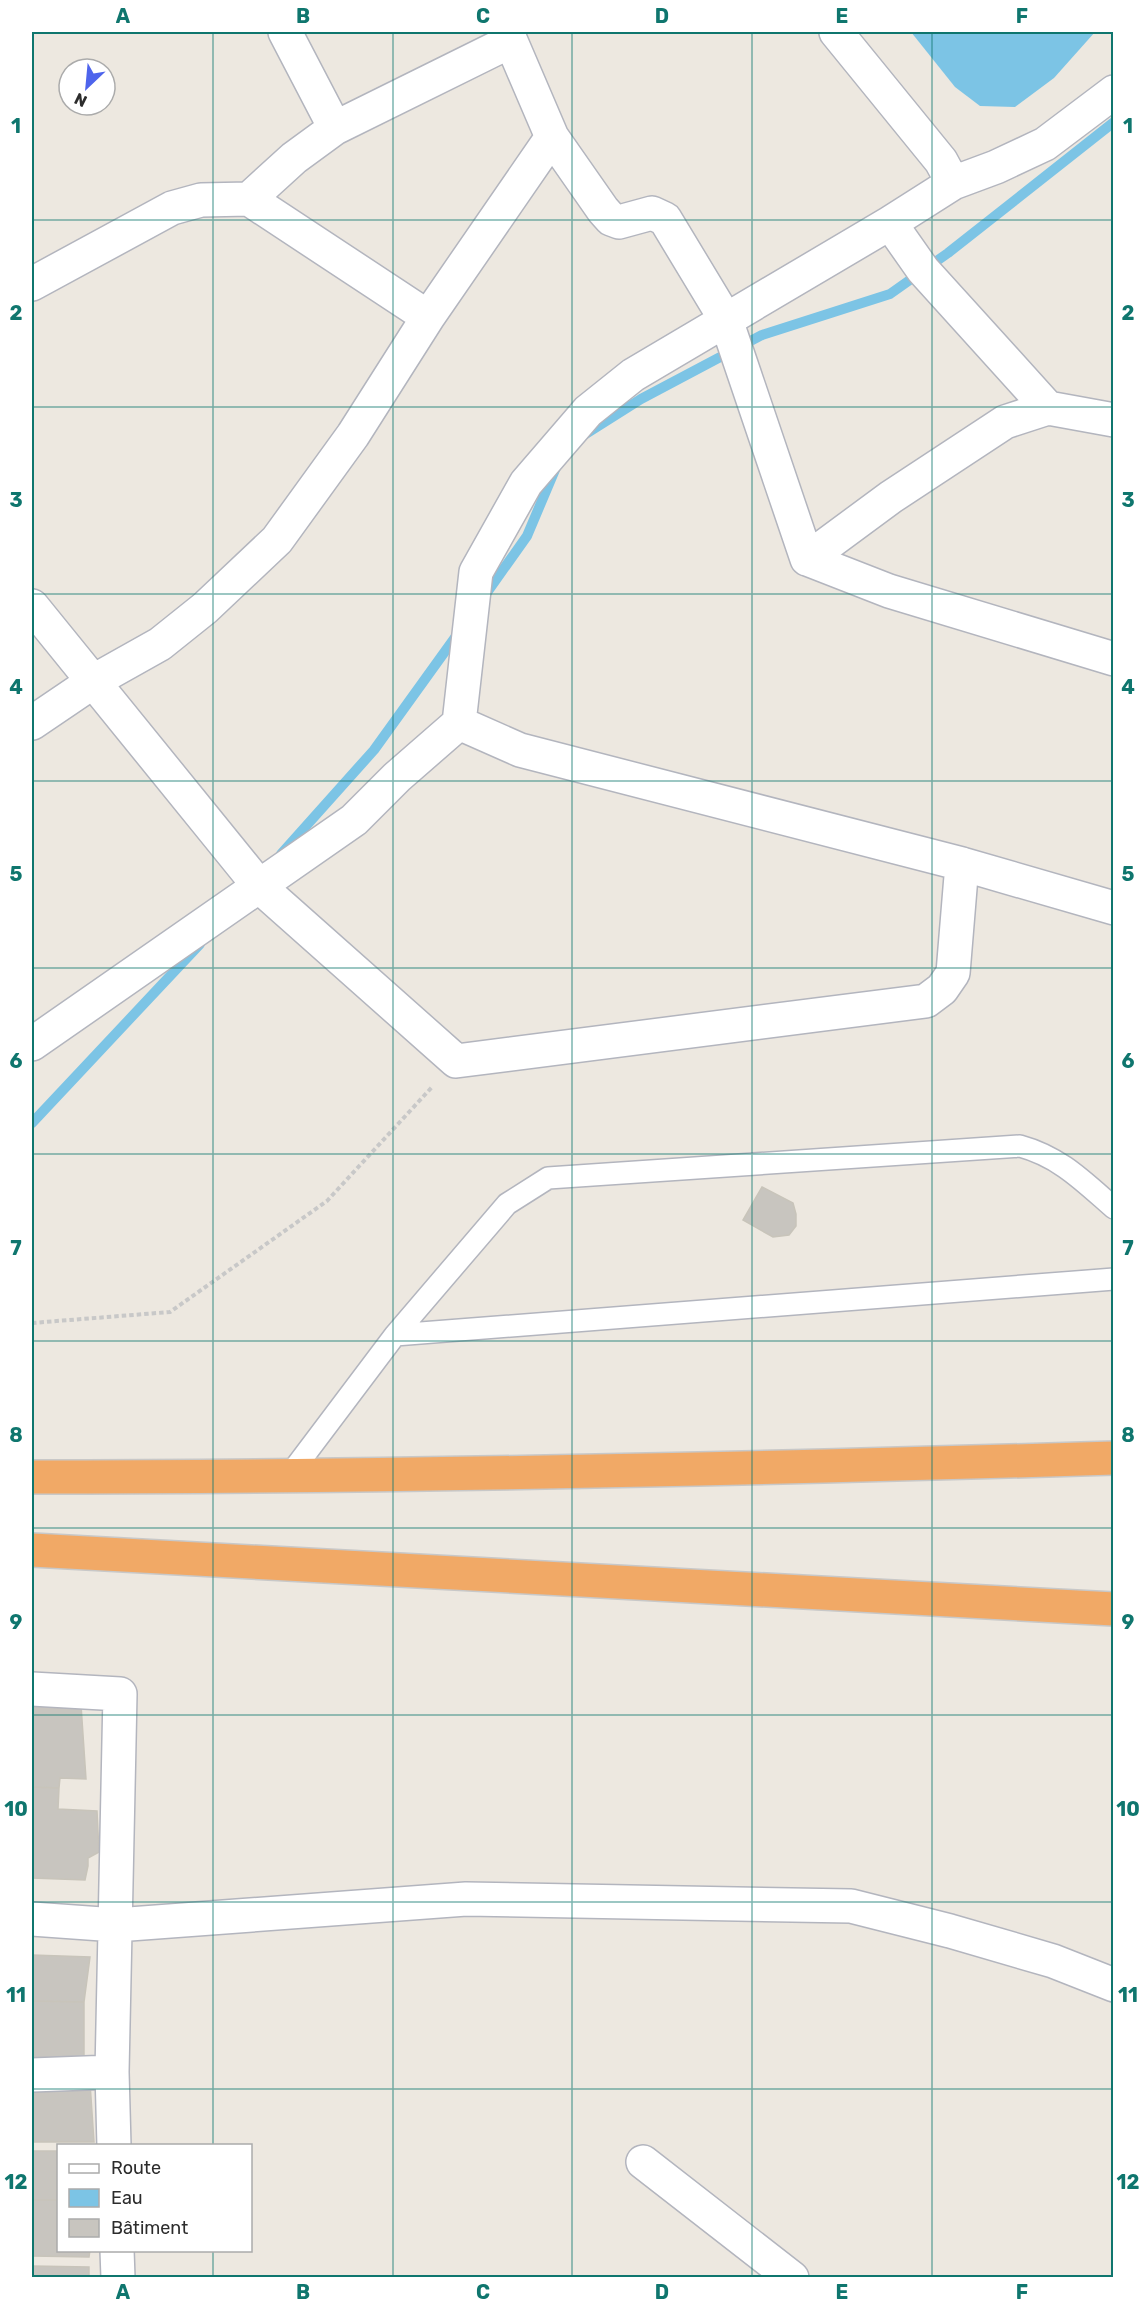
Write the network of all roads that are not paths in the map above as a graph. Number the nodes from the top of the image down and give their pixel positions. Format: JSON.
{"nodes":[{"id":1,"x":285,"y":32,"type":"edge"},
{"id":2,"x":837,"y":32,"type":"edge"},
{"id":3,"x":509,"y":36,"type":"edge"},
{"id":4,"x":1113,"y":92,"type":"edge"},
{"id":5,"x":335,"y":128,"type":"junction"},
{"id":6,"x":552,"y":137,"type":"junction"},
{"id":7,"x":954,"y":183,"type":"junction"},
{"id":8,"x":249,"y":199,"type":"junction"},
{"id":9,"x":890,"y":223,"type":"junction"},
{"id":10,"x":32,"y":284,"type":"edge"},
{"id":11,"x":428,"y":317,"type":"junction"},
{"id":12,"x":726,"y":320,"type":"junction"},
{"id":13,"x":1048,"y":408,"type":"junction"},
{"id":14,"x":1113,"y":420,"type":"edge"},
{"id":15,"x":807,"y":559,"type":"junction"},
{"id":16,"x":32,"y":606,"type":"edge"},
{"id":17,"x":1113,"y":659,"type":"edge"},
{"id":18,"x":94,"y":681,"type":"junction"},
{"id":19,"x":32,"y":723,"type":"edge"},
{"id":20,"x":459,"y":723,"type":"junction"},
{"id":21,"x":962,"y":864,"type":"junction"},
{"id":22,"x":260,"y":887,"type":"junction"},
{"id":23,"x":1113,"y":908,"type":"edge"},
{"id":24,"x":32,"y":1044,"type":"edge"},
{"id":25,"x":1113,"y":1208,"type":"edge"},
{"id":26,"x":1113,"y":1279,"type":"edge"},
{"id":27,"x":395,"y":1335,"type":"junction"},
{"id":28,"x":1113,"y":1458,"type":"edge"},
{"id":29,"x":32,"y":1477,"type":"edge"},
{"id":30,"x":288,"y":1477,"type":"junction"},
{"id":31,"x":32,"y":1550,"type":"edge"},
{"id":32,"x":1113,"y":1609,"type":"edge"},
{"id":33,"x":32,"y":1689,"type":"edge"},
{"id":34,"x":32,"y":1919,"type":"edge"},
{"id":35,"x":116,"y":1924,"type":"junction"},
{"id":36,"x":1113,"y":1985,"type":"edge"},
{"id":37,"x":112,"y":2072,"type":"junction"},
{"id":38,"x":32,"y":2075,"type":"edge"},
{"id":39,"x":114,"y":2144,"type":"edge"},
{"id":40,"x":643,"y":2162,"type":"dead end"},
{"id":41,"x":117,"y":2252,"type":"edge"},
{"id":42,"x":118,"y":2277,"type":"edge"},
{"id":43,"x":792,"y":2277,"type":"edge"}],
"edges":[{"from":1,"to":5,"type":"street"},
{"from":2,"to":7,"type":"street"},
{"from":3,"to":5,"type":"street"},
{"from":3,"to":6,"type":"street"},
{"from":4,"to":7,"type":"street"},
{"from":5,"to":8,"type":"street"},
{"from":6,"to":11,"type":"street"},
{"from":6,"to":12,"type":"street"},
{"from":7,"to":9,"type":"street"},
{"from":8,"to":10,"type":"street"},
{"from":8,"to":11,"type":"street"},
{"from":9,"to":12,"type":"street"},
{"from":9,"to":13,"type":"street"},
{"from":11,"to":18,"type":"street"},
{"from":12,"to":15,"type":"street"},
{"from":12,"to":20,"type":"street"},
{"from":13,"to":14,"type":"street"},
{"from":13,"to":15,"type":"street"},
{"from":15,"to":17,"type":"street"},
{"from":16,"to":18,"type":"street"},
{"from":18,"to":19,"type":"street"},
{"from":18,"to":22,"type":"street"},
{"from":20,"to":21,"type":"street"},
{"from":20,"to":22,"type":"street"},
{"from":21,"to":22,"type":"street"},
{"from":21,"to":23,"type":"street"},
{"from":22,"to":24,"type":"street"},
{"from":25,"to":27,"type":"lane"},
{"from":26,"to":27,"type":"lane"},
{"from":27,"to":30,"type":"lane"},
{"from":28,"to":30,"type":"highway"},
{"from":29,"to":30,"type":"highway"},
{"from":31,"to":32,"type":"highway"},
{"from":33,"to":35,"type":"street"},
{"from":34,"to":35,"type":"street"},
{"from":35,"to":36,"type":"street"},
{"from":35,"to":37,"type":"street"},
{"from":37,"to":38,"type":"street"},
{"from":37,"to":39,"type":"street"},
{"from":40,"to":43,"type":"street"},
{"from":41,"to":42,"type":"street"}]}
